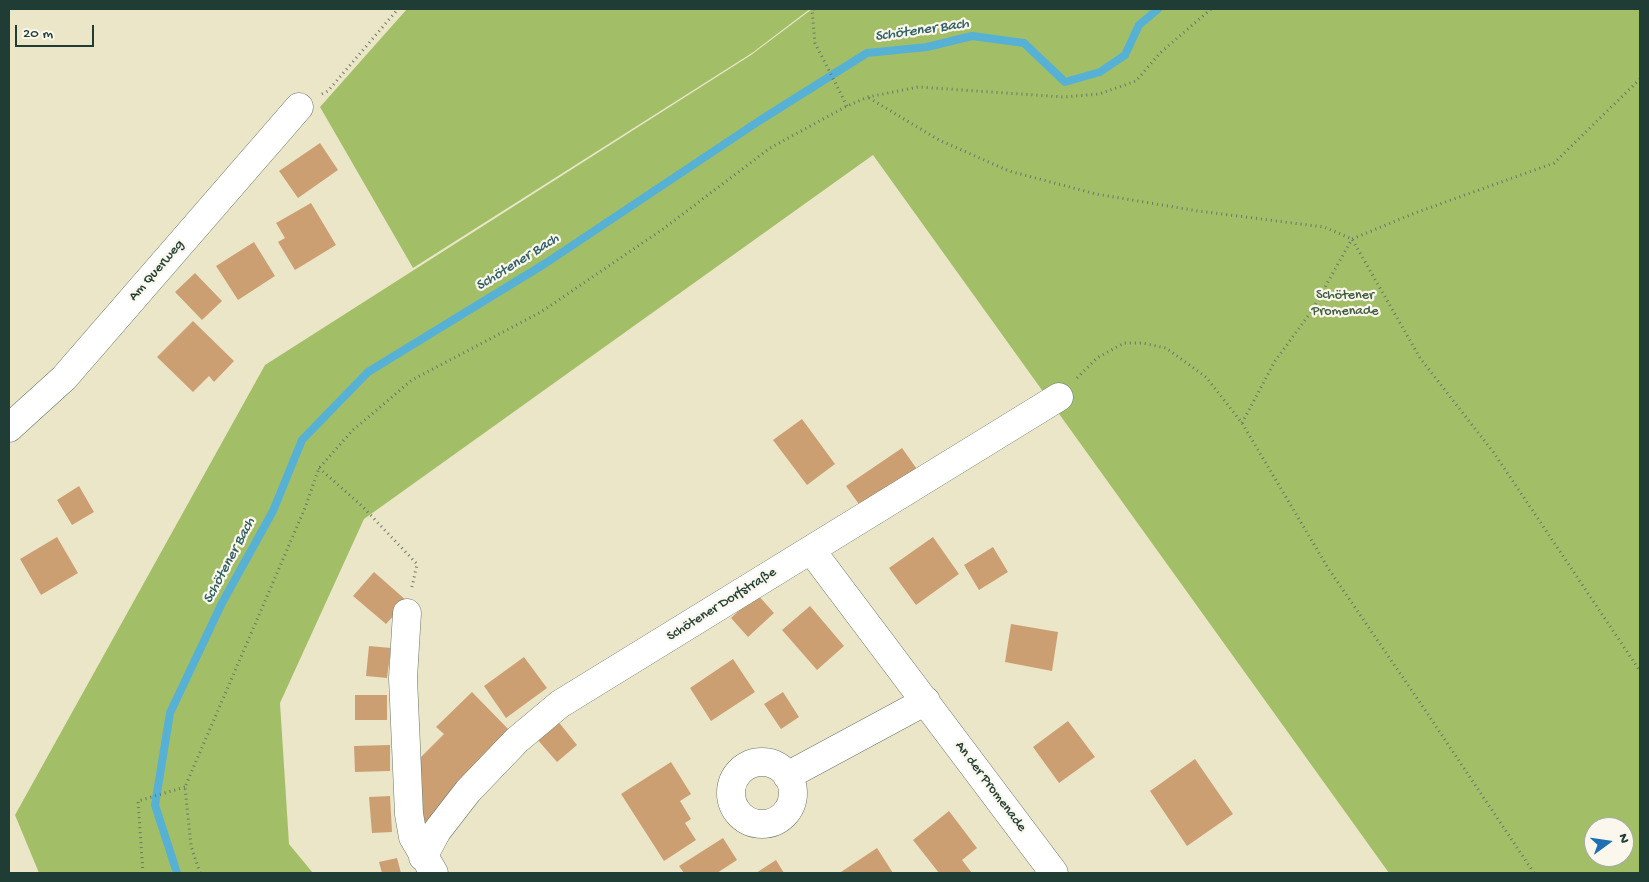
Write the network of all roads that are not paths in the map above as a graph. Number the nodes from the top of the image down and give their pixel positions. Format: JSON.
{"nodes":[{"id":1,"x":299,"y":107,"type":"road end"},
{"id":2,"x":1059,"y":397,"type":"road end"},
{"id":3,"x":9,"y":428,"type":"edge"},
{"id":4,"x":811,"y":550,"type":"junction"},
{"id":5,"x":407,"y":612,"type":"road end"},
{"id":6,"x":926,"y":701,"type":"junction"},
{"id":7,"x":787,"y":776,"type":"dead end"},
{"id":8,"x":429,"y":865,"type":"edge"},
{"id":9,"x":1054,"y":873,"type":"edge"}],
"edges":[{"from":1,"to":3,"type":"street","name":"Am Querweg"},
{"from":2,"to":4,"type":"street","name":"Schötener Dorfstraße"},
{"from":4,"to":6,"type":"street","name":"An der Promenade"},
{"from":4,"to":8,"type":"street","name":"Schötener Dorfstraße"},
{"from":5,"to":8,"type":"street","name":"Schötener Dorfstraße"},
{"from":6,"to":7,"type":"street"},
{"from":6,"to":9,"type":"street","name":"An der Promenade"}]}
